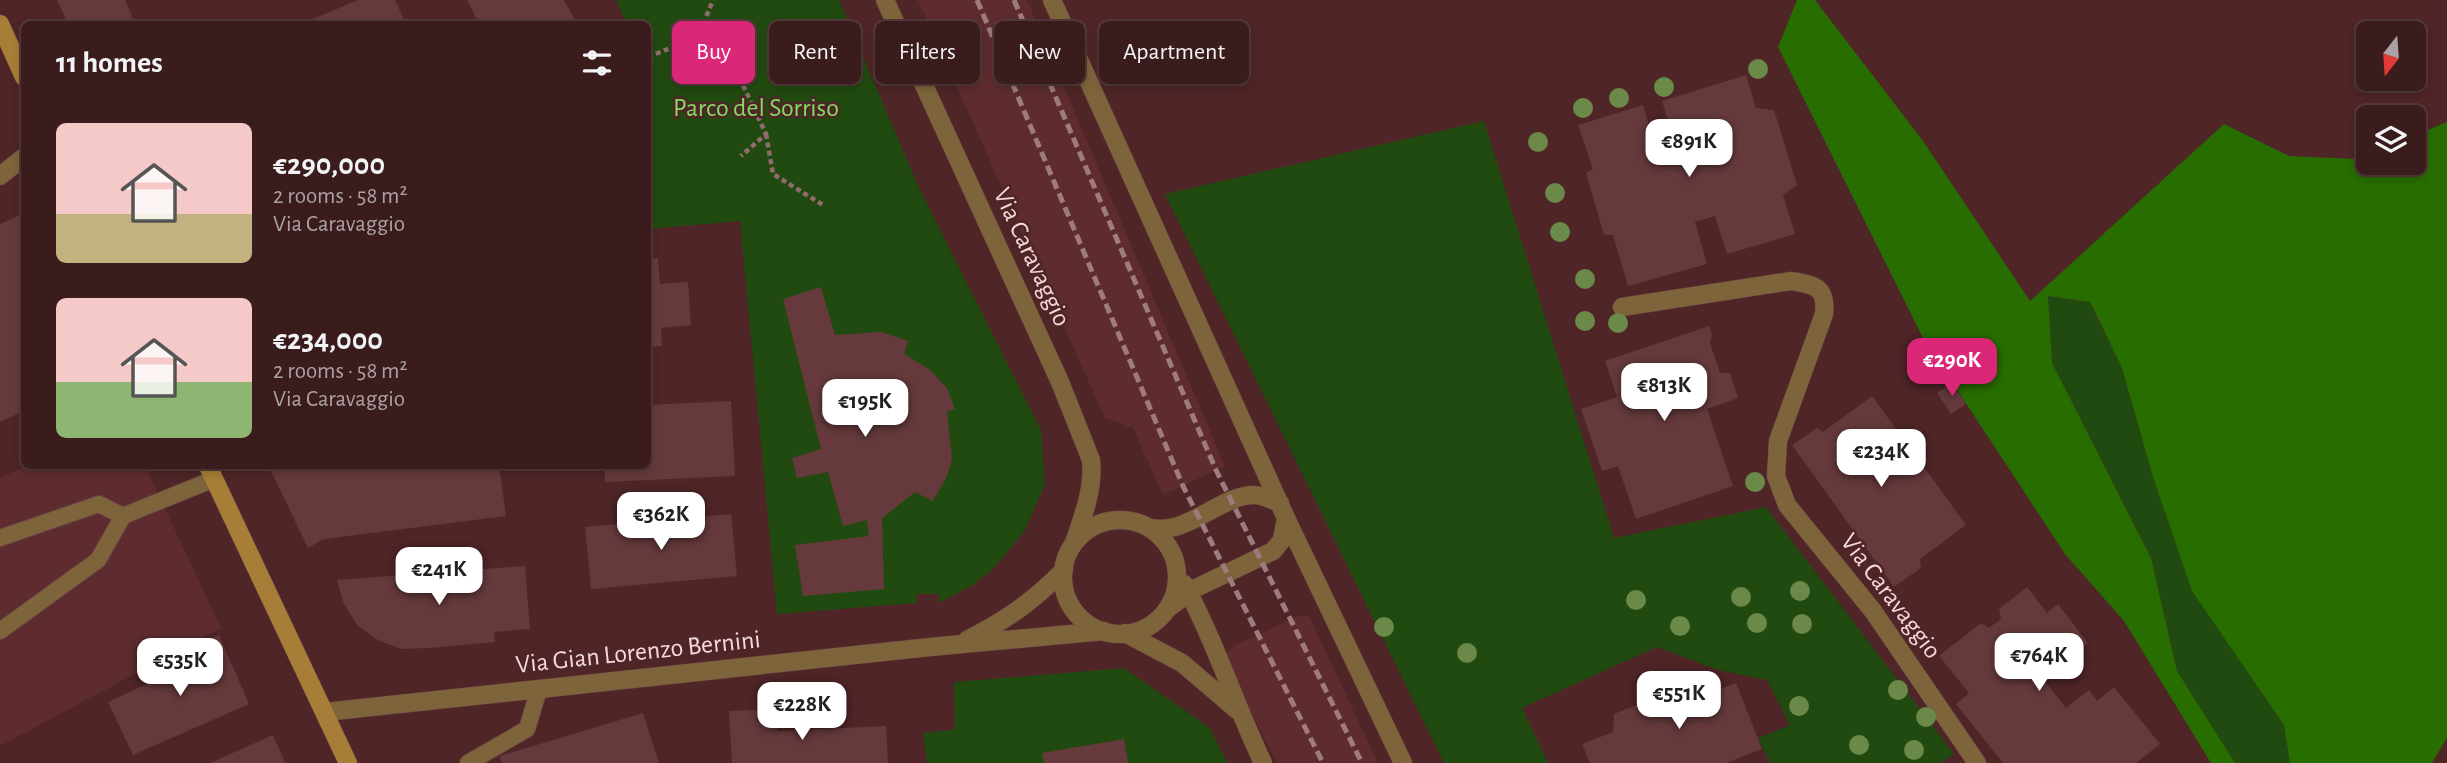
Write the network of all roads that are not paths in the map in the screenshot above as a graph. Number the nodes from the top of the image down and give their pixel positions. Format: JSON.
{"nodes":[{"id":1,"x":885,"y":0,"type":"edge"},
{"id":2,"x":1052,"y":0,"type":"edge"},
{"id":3,"x":0,"y":24,"type":"edge"},
{"id":4,"x":21,"y":70,"type":"edge"},
{"id":5,"x":21,"y":160,"type":"edge"},
{"id":6,"x":0,"y":176,"type":"edge"},
{"id":7,"x":1622,"y":307,"type":"dead end"},
{"id":8,"x":211,"y":472,"type":"edge"},
{"id":9,"x":1283,"y":511,"type":"junction"},
{"id":10,"x":123,"y":516,"type":"junction"},
{"id":11,"x":1151,"y":528,"type":"junction"},
{"id":12,"x":0,"y":538,"type":"edge"},
{"id":13,"x":1074,"y":543,"type":"junction"},
{"id":14,"x":1273,"y":551,"type":"junction"},
{"id":15,"x":1305,"y":559,"type":"junction"},
{"id":16,"x":1064,"y":570,"type":"junction"},
{"id":17,"x":1177,"y":572,"type":"junction"},
{"id":18,"x":1188,"y":593,"type":"junction"},
{"id":19,"x":1167,"y":609,"type":"junction"},
{"id":20,"x":0,"y":631,"type":"edge"},
{"id":21,"x":1104,"y":631,"type":"junction"},
{"id":22,"x":1125,"y":633,"type":"junction"},
{"id":23,"x":957,"y":644,"type":"junction"},
{"id":24,"x":539,"y":689,"type":"junction"},
{"id":25,"x":325,"y":712,"type":"junction"},
{"id":26,"x":1240,"y":713,"type":"junction"},
{"id":27,"x":348,"y":763,"type":"edge"},
{"id":28,"x":468,"y":763,"type":"edge"},
{"id":29,"x":1263,"y":763,"type":"edge"},
{"id":30,"x":1403,"y":763,"type":"edge"},
{"id":31,"x":1978,"y":763,"type":"edge"}],
"edges":[{"from":1,"to":13,"type":"street","name":"Via Caravaggio"},
{"from":2,"to":9,"type":"street"},
{"from":3,"to":4,"type":"main road"},
{"from":5,"to":6,"type":"street"},
{"from":7,"to":31,"type":"street","name":"Via Caravaggio"},
{"from":8,"to":10,"type":"lane"},
{"from":8,"to":25,"type":"main road"},
{"from":9,"to":11,"type":"street"},
{"from":9,"to":14,"type":"street"},
{"from":9,"to":15,"type":"street"},
{"from":10,"to":12,"type":"lane"},
{"from":10,"to":20,"type":"lane"},
{"from":11,"to":13,"type":"street"},
{"from":11,"to":17,"type":"street"},
{"from":13,"to":16,"type":"street"},
{"from":14,"to":15,"type":"street"},
{"from":14,"to":18,"type":"street"},
{"from":15,"to":30,"type":"street"},
{"from":16,"to":21,"type":"street"},
{"from":16,"to":23,"type":"street","name":"Via Gian Lorenzo Bernini"},
{"from":17,"to":18,"type":"street"},
{"from":17,"to":19,"type":"street"},
{"from":18,"to":19,"type":"street"},
{"from":18,"to":26,"type":"street"},
{"from":19,"to":22,"type":"street"},
{"from":21,"to":22,"type":"street"},
{"from":21,"to":23,"type":"street","name":"Via Gian Lorenzo Bernini"},
{"from":22,"to":26,"type":"street"},
{"from":23,"to":24,"type":"street","name":"Via Gian Lorenzo Bernini"},
{"from":24,"to":25,"type":"street","name":"Via Gian Lorenzo Bernini"},
{"from":24,"to":28,"type":"lane"},
{"from":25,"to":27,"type":"main road"},
{"from":26,"to":29,"type":"street"}]}
